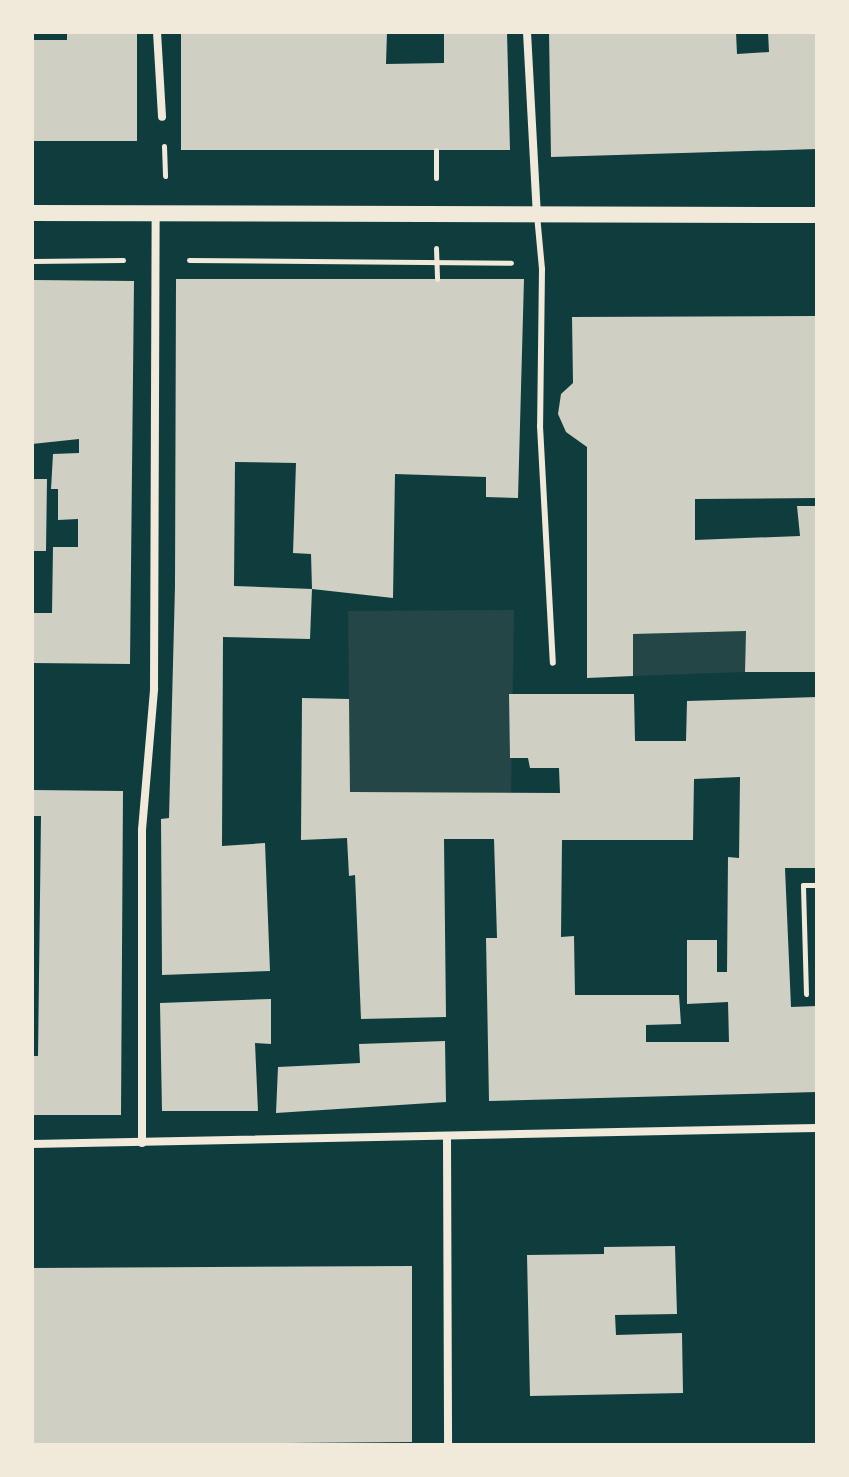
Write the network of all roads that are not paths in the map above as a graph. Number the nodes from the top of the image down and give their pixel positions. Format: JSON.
{"nodes":[{"id":1,"x":157,"y":32,"type":"edge"},
{"id":2,"x":527,"y":32,"type":"edge"},
{"id":3,"x":162,"y":117,"type":"road end"},
{"id":4,"x":32,"y":213,"type":"edge"},
{"id":5,"x":161,"y":213,"type":"junction"},
{"id":6,"x":537,"y":215,"type":"junction"},
{"id":7,"x":817,"y":215,"type":"edge"},
{"id":8,"x":553,"y":663,"type":"dead end"},
{"id":9,"x":817,"y":1128,"type":"edge"},
{"id":10,"x":447,"y":1138,"type":"junction"},
{"id":11,"x":142,"y":1143,"type":"junction"},
{"id":12,"x":32,"y":1144,"type":"edge"},
{"id":13,"x":448,"y":1445,"type":"edge"}],
"edges":[{"from":1,"to":3,"type":"street"},
{"from":2,"to":6,"type":"street"},
{"from":4,"to":5,"type":"main road"},
{"from":5,"to":6,"type":"main road"},
{"from":5,"to":11,"type":"street"},
{"from":6,"to":7,"type":"main road"},
{"from":6,"to":8,"type":"lane"},
{"from":9,"to":10,"type":"street"},
{"from":10,"to":11,"type":"street"},
{"from":10,"to":13,"type":"street"},
{"from":11,"to":12,"type":"street"}]}
